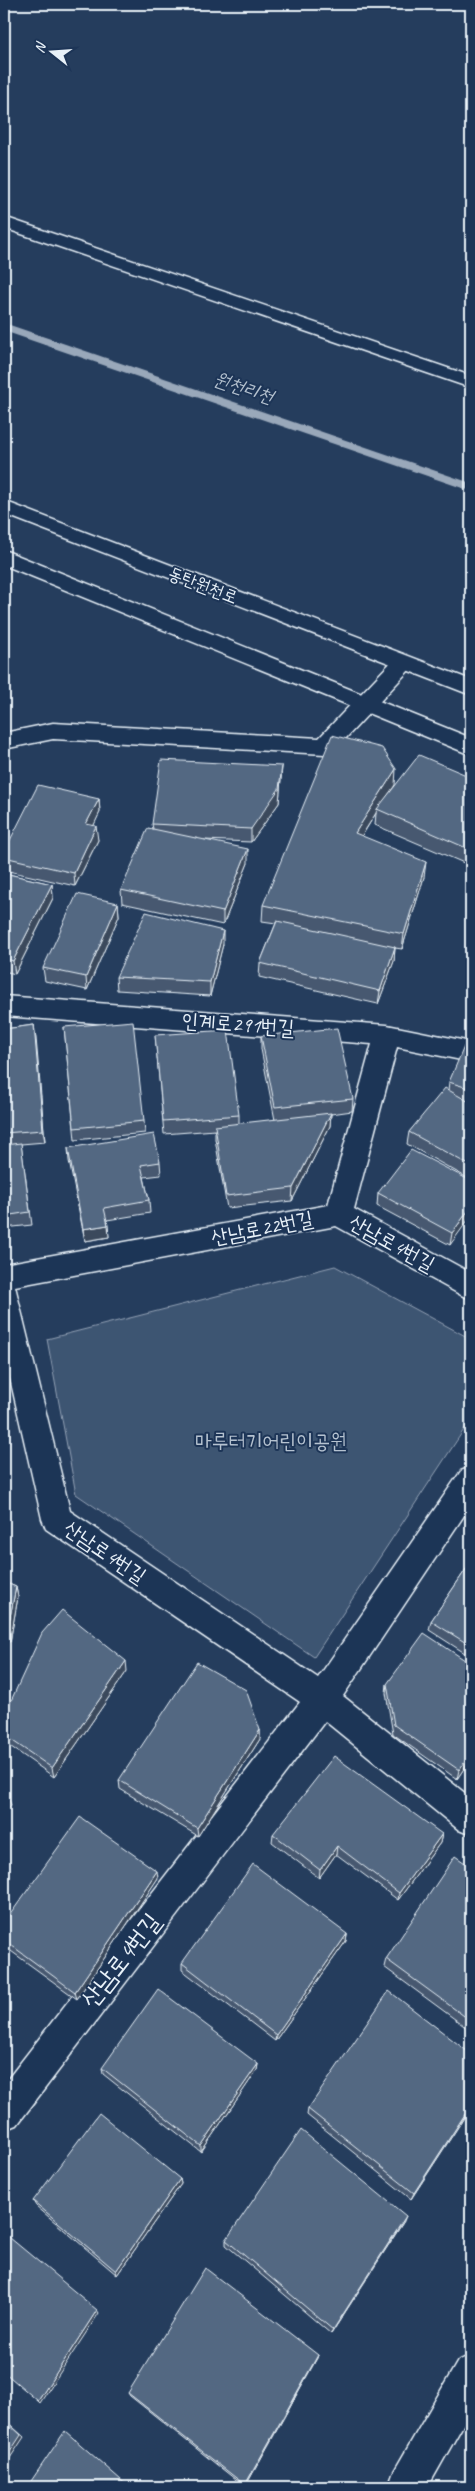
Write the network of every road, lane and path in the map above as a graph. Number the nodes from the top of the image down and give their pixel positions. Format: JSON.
{"nodes":[{"id":1,"x":4,"y":222,"type":"edge"},
{"id":2,"x":471,"y":382,"type":"edge"},
{"id":3,"x":4,"y":507,"type":"edge"},
{"id":4,"x":4,"y":557,"type":"edge"},
{"id":5,"x":403,"y":662,"type":"junction"},
{"id":6,"x":471,"y":688,"type":"edge"},
{"id":7,"x":366,"y":703,"type":"junction"},
{"id":8,"x":4,"y":741,"type":"edge"},
{"id":9,"x":471,"y":747,"type":"edge"},
{"id":10,"x":4,"y":1006,"type":"edge"},
{"id":11,"x":387,"y":1035,"type":"junction"},
{"id":12,"x":471,"y":1052,"type":"edge"},
{"id":13,"x":339,"y":1214,"type":"junction"},
{"id":14,"x":4,"y":1276,"type":"edge"},
{"id":15,"x":471,"y":1287,"type":"edge"},
{"id":16,"x":4,"y":1292,"type":"edge"},
{"id":17,"x":471,"y":1480,"type":"edge"},
{"id":18,"x":322,"y":1699,"type":"junction"},
{"id":19,"x":471,"y":1818,"type":"edge"},
{"id":20,"x":6,"y":2104,"type":"edge"},
{"id":21,"x":471,"y":2374,"type":"edge"},
{"id":22,"x":407,"y":2487,"type":"edge"}],
"edges":[{"from":1,"to":2,"type":"street"},
{"from":3,"to":5,"type":"street","name":"동탄원천로"},
{"from":4,"to":7,"type":"street"},
{"from":5,"to":6,"type":"street","name":"동탄원천로"},
{"from":5,"to":7,"type":"street"},
{"from":7,"to":8,"type":"street"},
{"from":7,"to":9,"type":"street"},
{"from":10,"to":11,"type":"street","name":"인계로291번길"},
{"from":11,"to":12,"type":"street","name":"인계로291번길"},
{"from":11,"to":13,"type":"street","name":"산남로22번길"},
{"from":13,"to":14,"type":"street","name":"산남로22번길"},
{"from":13,"to":15,"type":"street","name":"산남로4번길"},
{"from":16,"to":18,"type":"street","name":"산남로4번길"},
{"from":17,"to":18,"type":"street","name":"산남로4번길"},
{"from":18,"to":19,"type":"street","name":"산남로4번길"},
{"from":18,"to":20,"type":"street","name":"산남로4번길"},
{"from":21,"to":22,"type":"street"}]}
